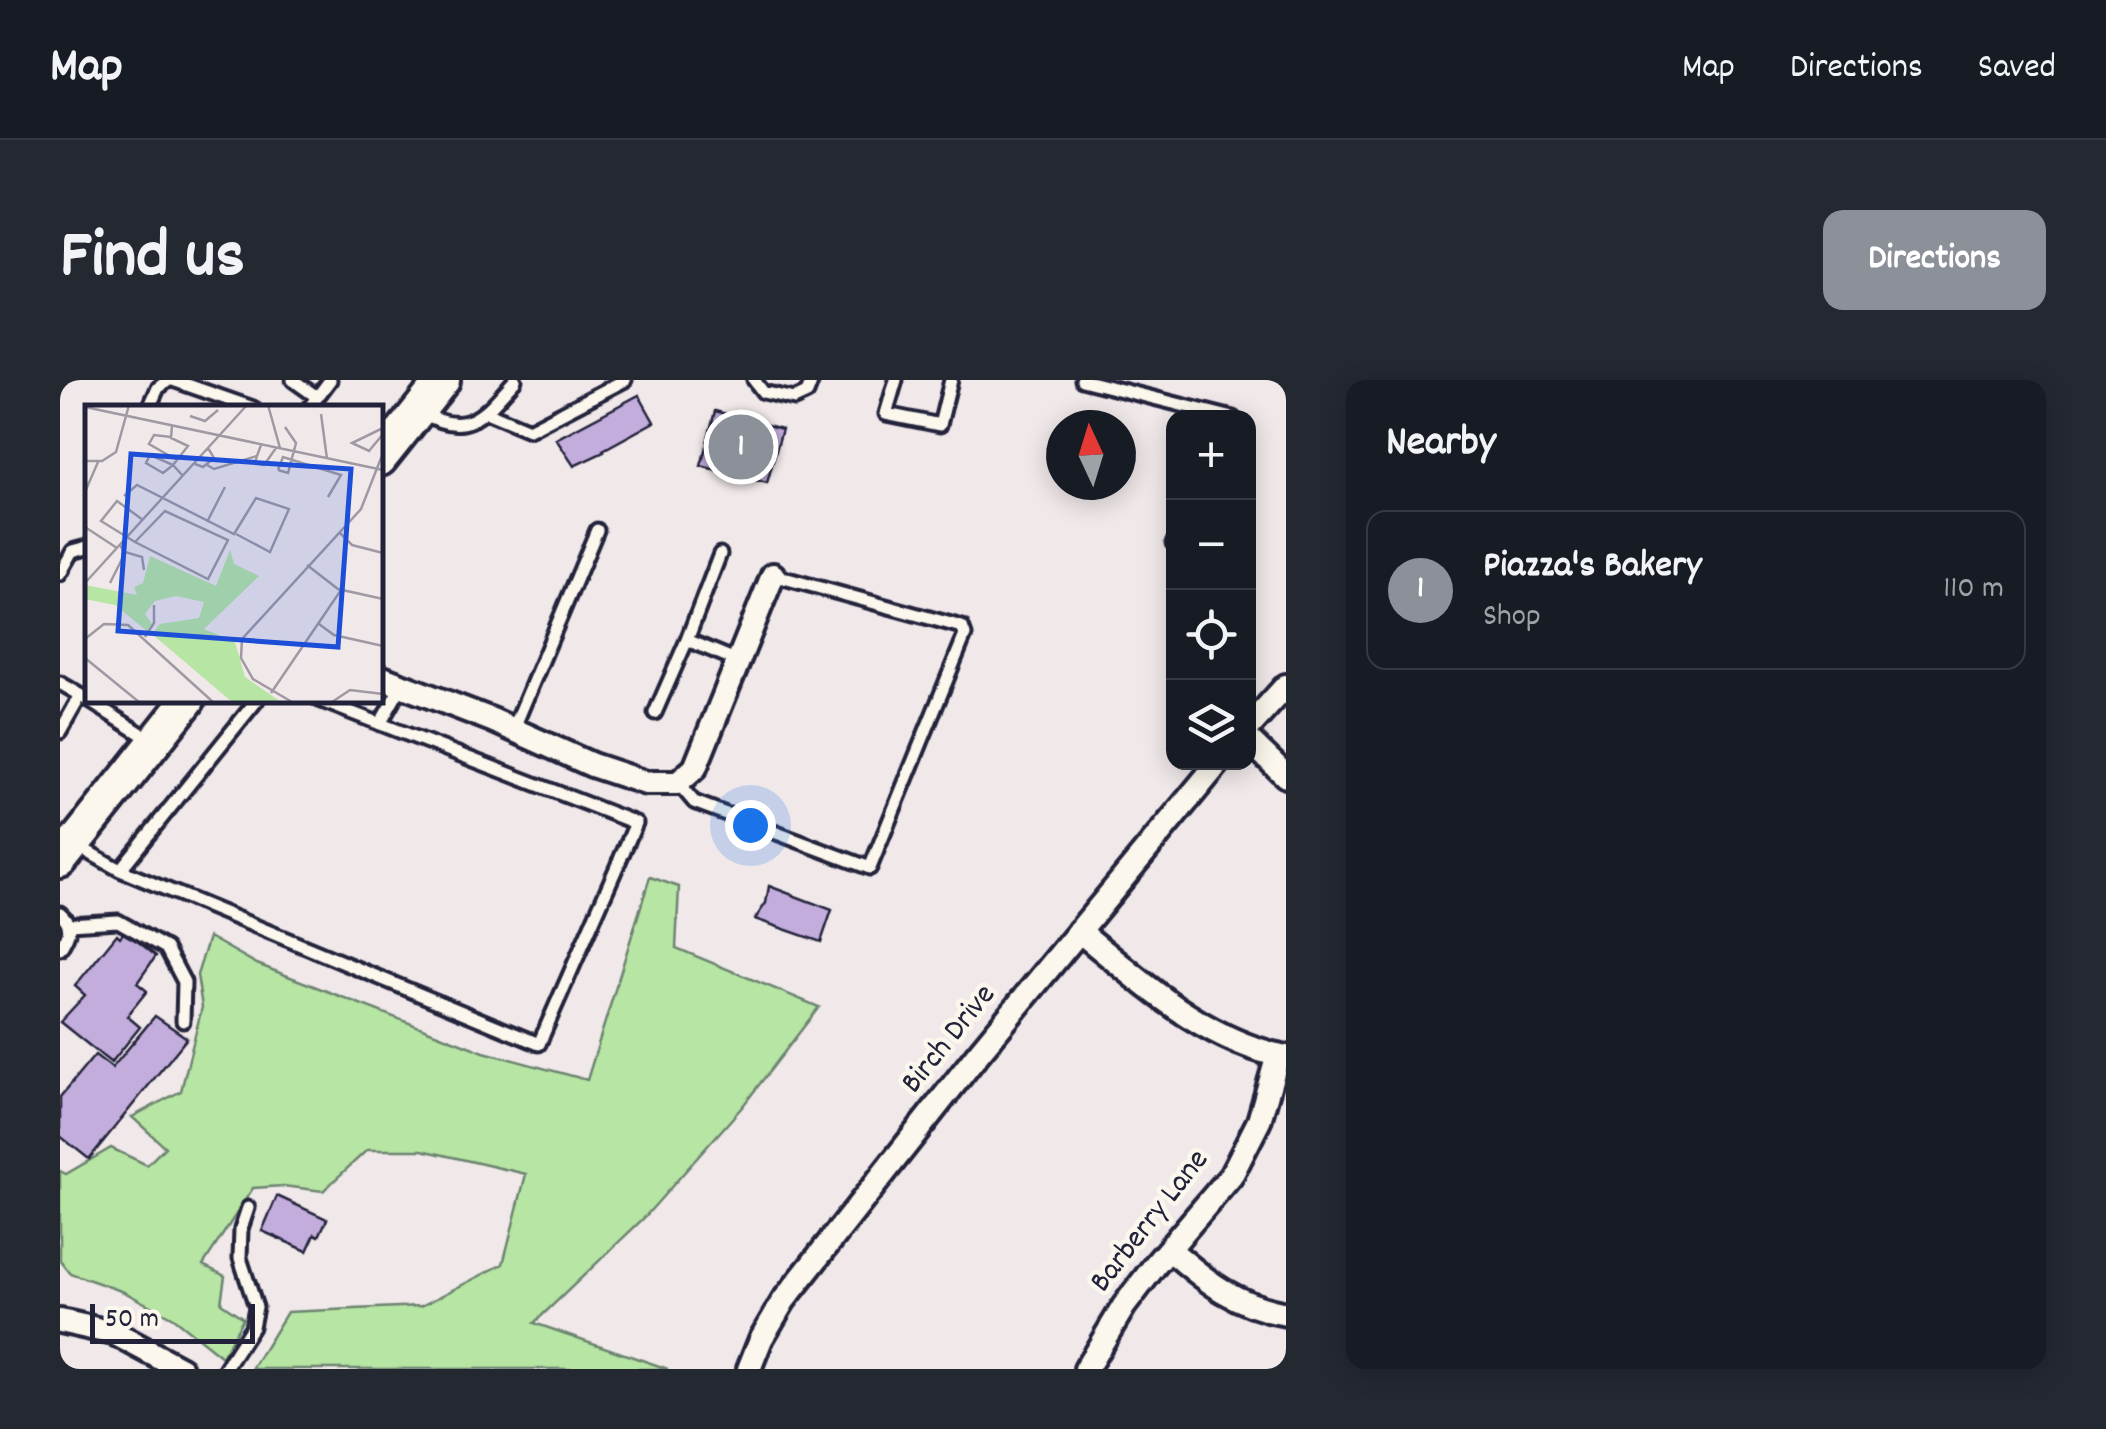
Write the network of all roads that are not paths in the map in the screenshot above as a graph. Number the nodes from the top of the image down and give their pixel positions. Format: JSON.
{"nodes":[{"id":1,"x":171,"y":380,"type":"edge"},
{"id":2,"x":293,"y":380,"type":"edge"},
{"id":3,"x":330,"y":380,"type":"edge"},
{"id":4,"x":442,"y":380,"type":"edge"},
{"id":5,"x":515,"y":380,"type":"edge"},
{"id":6,"x":625,"y":380,"type":"edge"},
{"id":7,"x":754,"y":380,"type":"edge"},
{"id":8,"x":812,"y":380,"type":"edge"},
{"id":9,"x":896,"y":380,"type":"edge"},
{"id":10,"x":951,"y":380,"type":"edge"},
{"id":11,"x":1082,"y":380,"type":"edge"},
{"id":12,"x":313,"y":402,"type":"edge"},
{"id":13,"x":150,"y":405,"type":"edge"},
{"id":14,"x":244,"y":405,"type":"edge"},
{"id":15,"x":419,"y":410,"type":"junction"},
{"id":16,"x":1201,"y":410,"type":"edge"},
{"id":17,"x":486,"y":412,"type":"junction"},
{"id":18,"x":382,"y":456,"type":"edge"},
{"id":19,"x":596,"y":530,"type":"dead end"},
{"id":20,"x":85,"y":549,"type":"edge"},
{"id":21,"x":720,"y":554,"type":"dead end"},
{"id":22,"x":60,"y":574,"type":"edge"},
{"id":23,"x":772,"y":575,"type":"joint"},
{"id":24,"x":687,"y":640,"type":"junction"},
{"id":25,"x":738,"y":660,"type":"junction"},
{"id":26,"x":391,"y":681,"type":"edge"},
{"id":27,"x":60,"y":683,"type":"edge"},
{"id":28,"x":1286,"y":686,"type":"edge"},
{"id":29,"x":85,"y":697,"type":"edge"},
{"id":30,"x":85,"y":699,"type":"edge"},
{"id":31,"x":92,"y":702,"type":"edge"},
{"id":32,"x":186,"y":702,"type":"edge"},
{"id":33,"x":255,"y":702,"type":"edge"},
{"id":34,"x":324,"y":702,"type":"edge"},
{"id":35,"x":655,"y":713,"type":"dead end"},
{"id":36,"x":1256,"y":719,"type":"edge"},
{"id":37,"x":380,"y":724,"type":"junction"},
{"id":38,"x":513,"y":730,"type":"junction"},
{"id":39,"x":60,"y":732,"type":"edge"},
{"id":40,"x":154,"y":742,"type":"junction"},
{"id":41,"x":1256,"y":746,"type":"edge"},
{"id":42,"x":1212,"y":770,"type":"edge"},
{"id":43,"x":1286,"y":776,"type":"edge"},
{"id":44,"x":678,"y":783,"type":"junction"},
{"id":45,"x":64,"y":846,"type":"edge"},
{"id":46,"x":120,"y":870,"type":"junction"},
{"id":47,"x":60,"y":913,"type":"edge"},
{"id":48,"x":69,"y":924,"type":"junction"},
{"id":49,"x":1079,"y":931,"type":"junction"},
{"id":50,"x":60,"y":949,"type":"edge"},
{"id":51,"x":182,"y":1022,"type":"dead end"},
{"id":52,"x":1282,"y":1056,"type":"edge"},
{"id":53,"x":248,"y":1208,"type":"dead end"},
{"id":54,"x":1169,"y":1249,"type":"junction"},
{"id":55,"x":1286,"y":1314,"type":"edge"},
{"id":56,"x":60,"y":1321,"type":"edge"},
{"id":57,"x":181,"y":1369,"type":"edge"},
{"id":58,"x":225,"y":1369,"type":"edge"},
{"id":59,"x":749,"y":1369,"type":"edge"},
{"id":60,"x":1086,"y":1369,"type":"edge"}],
"edges":[{"from":1,"to":13,"type":"lane"},
{"from":1,"to":14,"type":"lane"},
{"from":2,"to":12,"type":"lane"},
{"from":3,"to":12,"type":"lane"},
{"from":4,"to":15,"type":"main road"},
{"from":5,"to":17,"type":"lane"},
{"from":6,"to":17,"type":"lane"},
{"from":7,"to":8,"type":"lane"},
{"from":9,"to":10,"type":"lane"},
{"from":11,"to":16,"type":"lane"},
{"from":15,"to":17,"type":"lane"},
{"from":15,"to":18,"type":"main road"},
{"from":19,"to":38,"type":"lane"},
{"from":20,"to":22,"type":"lane"},
{"from":21,"to":24,"type":"lane"},
{"from":23,"to":25,"type":"street"},
{"from":23,"to":44,"type":"lane"},
{"from":24,"to":25,"type":"lane"},
{"from":24,"to":35,"type":"lane"},
{"from":25,"to":44,"type":"street"},
{"from":26,"to":37,"type":"lane"},
{"from":26,"to":38,"type":"street"},
{"from":27,"to":29,"type":"lane"},
{"from":28,"to":36,"type":"street"},
{"from":30,"to":39,"type":"lane"},
{"from":31,"to":40,"type":"lane"},
{"from":32,"to":40,"type":"main road"},
{"from":33,"to":46,"type":"lane"},
{"from":34,"to":37,"type":"lane"},
{"from":37,"to":46,"type":"lane"},
{"from":38,"to":44,"type":"street"},
{"from":40,"to":45,"type":"main road"},
{"from":41,"to":43,"type":"street"},
{"from":42,"to":49,"type":"street","name":"Birch Drive"},
{"from":45,"to":46,"type":"lane"},
{"from":47,"to":48,"type":"lane"},
{"from":48,"to":50,"type":"lane"},
{"from":48,"to":51,"type":"lane"},
{"from":49,"to":52,"type":"street"},
{"from":49,"to":59,"type":"street","name":"Birch Drive"},
{"from":52,"to":54,"type":"street","name":"Barberry Lane"},
{"from":53,"to":58,"type":"lane"},
{"from":54,"to":55,"type":"street"},
{"from":54,"to":60,"type":"street","name":"Barberry Lane"},
{"from":56,"to":57,"type":"street"}]}
